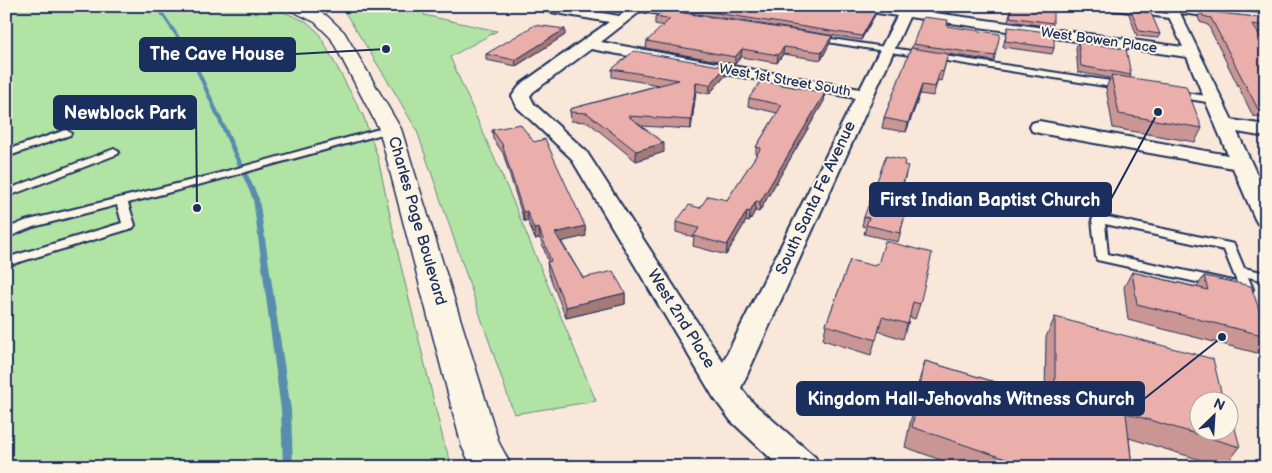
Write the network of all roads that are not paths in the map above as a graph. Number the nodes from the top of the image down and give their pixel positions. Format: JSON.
{"nodes":[{"id":1,"x":293,"y":6,"type":"edge"},
{"id":2,"x":539,"y":6,"type":"edge"},
{"id":3,"x":857,"y":6,"type":"edge"},
{"id":4,"x":1093,"y":6,"type":"edge"},
{"id":5,"x":639,"y":8,"type":"edge"},
{"id":6,"x":906,"y":10,"type":"edge"},
{"id":7,"x":1172,"y":10,"type":"edge"},
{"id":8,"x":685,"y":17,"type":"edge"},
{"id":9,"x":1266,"y":19,"type":"edge"},
{"id":10,"x":621,"y":20,"type":"junction"},
{"id":11,"x":811,"y":37,"type":"edge"},
{"id":12,"x":588,"y":44,"type":"junction"},
{"id":13,"x":888,"y":50,"type":"junction"},
{"id":14,"x":1193,"y":53,"type":"junction"},
{"id":15,"x":1134,"y":88,"type":"edge"},
{"id":16,"x":1164,"y":92,"type":"edge"},
{"id":17,"x":865,"y":95,"type":"junction"},
{"id":18,"x":1213,"y":100,"type":"junction"},
{"id":19,"x":1223,"y":124,"type":"junction"},
{"id":20,"x":1039,"y":126,"type":"dead end"},
{"id":21,"x":390,"y":128,"type":"junction"},
{"id":22,"x":1266,"y":131,"type":"edge"},
{"id":23,"x":66,"y":133,"type":"dead end"},
{"id":24,"x":114,"y":152,"type":"dead end"},
{"id":25,"x":6,"y":154,"type":"edge"},
{"id":26,"x":1242,"y":163,"type":"junction"},
{"id":27,"x":6,"y":194,"type":"edge"},
{"id":28,"x":122,"y":201,"type":"junction"},
{"id":29,"x":1266,"y":219,"type":"edge"},
{"id":30,"x":6,"y":234,"type":"edge"},
{"id":31,"x":6,"y":262,"type":"edge"},
{"id":32,"x":1239,"y":271,"type":"junction"},
{"id":33,"x":1266,"y":277,"type":"edge"},
{"id":34,"x":725,"y":390,"type":"junction"},
{"id":35,"x":492,"y":467,"type":"edge"},
{"id":36,"x":803,"y":467,"type":"edge"}],
"edges":[{"from":1,"to":21,"type":"main road","name":"Charles Page Boulevard"},
{"from":2,"to":10,"type":"street"},
{"from":3,"to":6,"type":"street","name":"West Bowen Place"},
{"from":4,"to":7,"type":"lane"},
{"from":5,"to":8,"type":"lane"},
{"from":5,"to":10,"type":"street"},
{"from":6,"to":13,"type":"street","name":"South Santa Fe Avenue"},
{"from":6,"to":14,"type":"street","name":"West Bowen Place"},
{"from":7,"to":9,"type":"street"},
{"from":7,"to":14,"type":"street"},
{"from":10,"to":12,"type":"street"},
{"from":11,"to":13,"type":"lane"},
{"from":12,"to":17,"type":"street","name":"West 1st Street South"},
{"from":12,"to":34,"type":"street","name":"West 2nd Place"},
{"from":13,"to":15,"type":"lane"},
{"from":13,"to":17,"type":"street","name":"South Santa Fe Avenue"},
{"from":14,"to":18,"type":"street"},
{"from":16,"to":18,"type":"lane"},
{"from":17,"to":34,"type":"street","name":"South Santa Fe Avenue"},
{"from":18,"to":19,"type":"street"},
{"from":19,"to":22,"type":"street"},
{"from":19,"to":26,"type":"street"},
{"from":20,"to":26,"type":"street"},
{"from":21,"to":28,"type":"lane"},
{"from":21,"to":35,"type":"main road","name":"Charles Page Boulevard"},
{"from":23,"to":25,"type":"lane"},
{"from":24,"to":27,"type":"lane"},
{"from":26,"to":29,"type":"street"},
{"from":28,"to":30,"type":"lane"},
{"from":28,"to":31,"type":"lane"},
{"from":32,"to":32,"type":"lane"},
{"from":32,"to":33,"type":"lane"},
{"from":34,"to":36,"type":"street","name":"West 2nd Place"}]}
